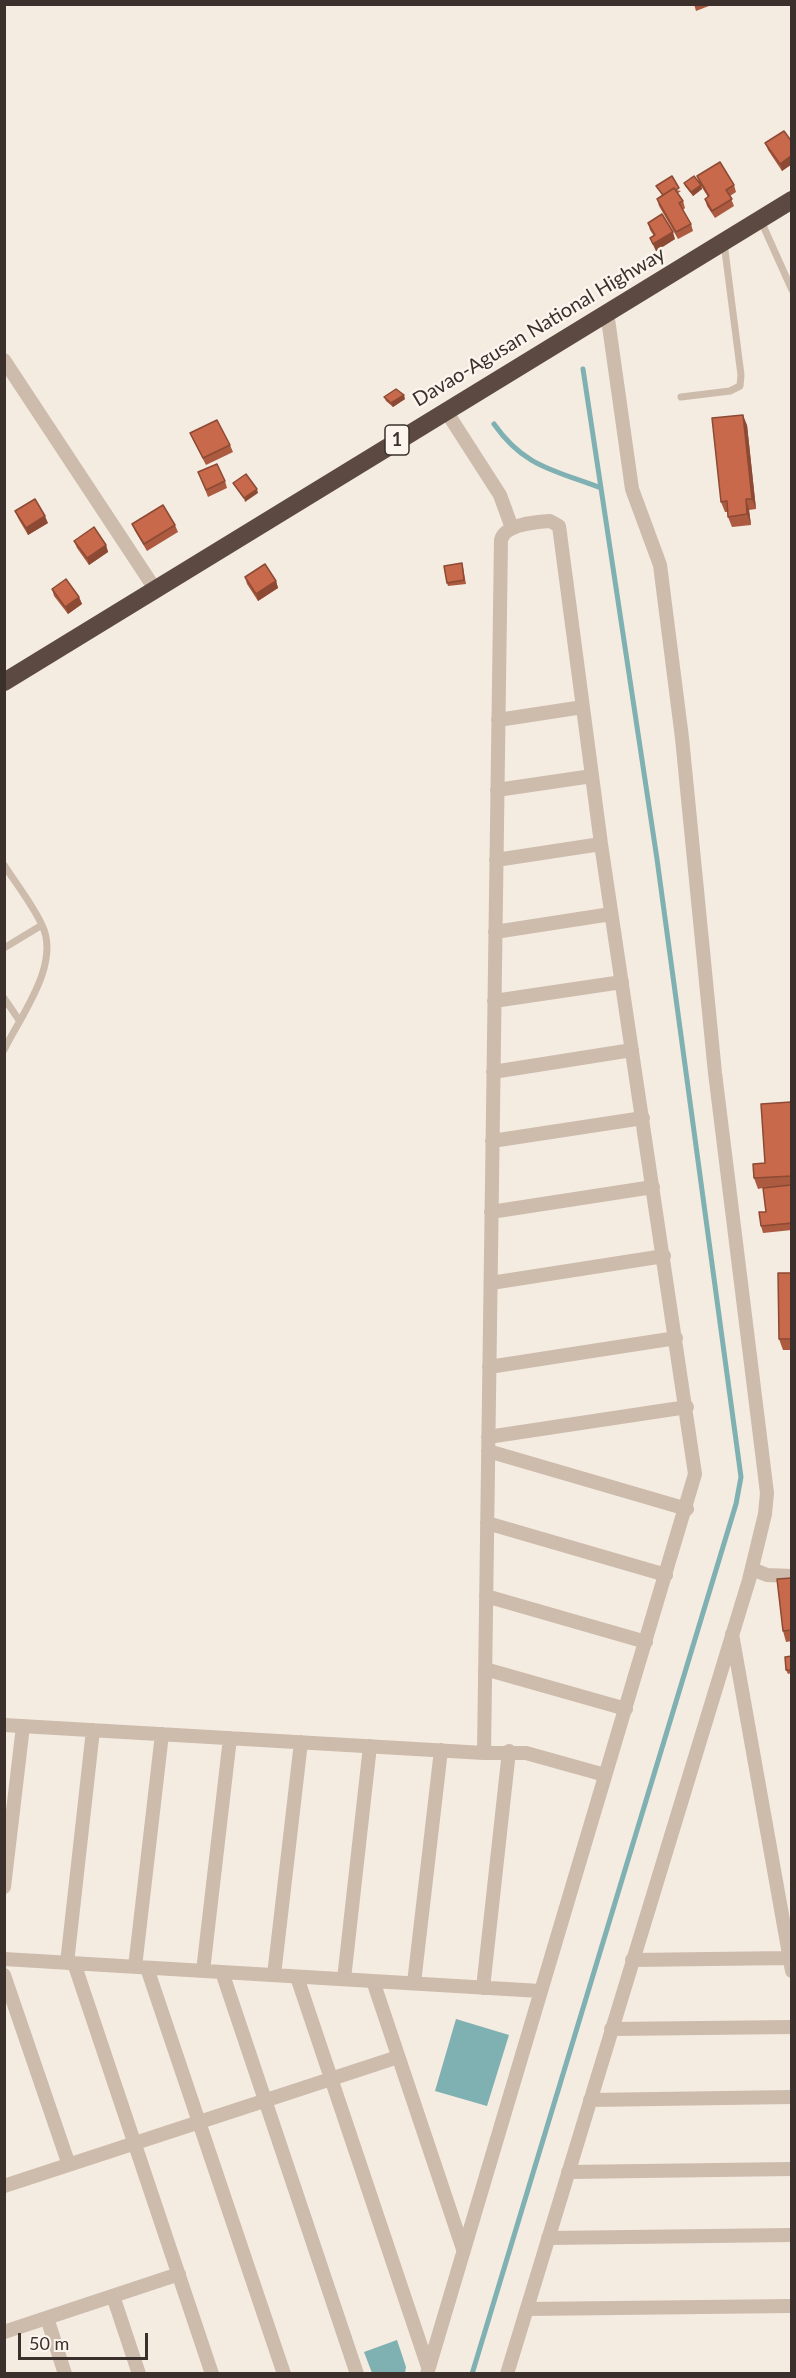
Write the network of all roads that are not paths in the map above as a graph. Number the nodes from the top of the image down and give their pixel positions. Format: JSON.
{"nodes":[{"id":1,"x":792,"y":201,"type":"edge"},
{"id":2,"x":760,"y":219,"type":"junction"},
{"id":3,"x":723,"y":241,"type":"junction"},
{"id":4,"x":792,"y":290,"type":"edge"},
{"id":5,"x":607,"y":312,"type":"junction"},
{"id":6,"x":4,"y":360,"type":"edge"},
{"id":7,"x":681,"y":397,"type":"dead end"},
{"id":8,"x":446,"y":411,"type":"junction"},
{"id":9,"x":512,"y":528,"type":"junction"},
{"id":10,"x":155,"y":589,"type":"junction"},
{"id":11,"x":4,"y":682,"type":"edge"},
{"id":12,"x":583,"y":707,"type":"junction"},
{"id":13,"x":498,"y":720,"type":"junction"},
{"id":14,"x":592,"y":776,"type":"junction"},
{"id":15,"x":497,"y":790,"type":"junction"},
{"id":16,"x":601,"y":844,"type":"junction"},
{"id":17,"x":496,"y":860,"type":"junction"},
{"id":18,"x":4,"y":865,"type":"edge"},
{"id":19,"x":611,"y":914,"type":"junction"},
{"id":20,"x":42,"y":925,"type":"junction"},
{"id":21,"x":495,"y":932,"type":"junction"},
{"id":22,"x":4,"y":948,"type":"edge"},
{"id":23,"x":622,"y":982,"type":"junction"},
{"id":24,"x":4,"y":998,"type":"edge"},
{"id":25,"x":494,"y":1001,"type":"junction"},
{"id":26,"x":19,"y":1020,"type":"junction"},
{"id":27,"x":4,"y":1050,"type":"edge"},
{"id":28,"x":632,"y":1050,"type":"junction"},
{"id":29,"x":493,"y":1072,"type":"junction"},
{"id":30,"x":643,"y":1118,"type":"junction"},
{"id":31,"x":492,"y":1142,"type":"junction"},
{"id":32,"x":653,"y":1186,"type":"junction"},
{"id":33,"x":491,"y":1212,"type":"junction"},
{"id":34,"x":664,"y":1256,"type":"junction"},
{"id":35,"x":491,"y":1283,"type":"junction"},
{"id":36,"x":676,"y":1338,"type":"junction"},
{"id":37,"x":489,"y":1367,"type":"junction"},
{"id":38,"x":687,"y":1407,"type":"junction"},
{"id":39,"x":488,"y":1444,"type":"junction"},
{"id":40,"x":687,"y":1509,"type":"junction"},
{"id":41,"x":487,"y":1523,"type":"junction"},
{"id":42,"x":752,"y":1569,"type":"junction"},
{"id":43,"x":666,"y":1575,"type":"junction"},
{"id":44,"x":792,"y":1576,"type":"edge"},
{"id":45,"x":486,"y":1596,"type":"junction"},
{"id":46,"x":732,"y":1632,"type":"junction"},
{"id":47,"x":646,"y":1642,"type":"junction"},
{"id":48,"x":485,"y":1669,"type":"junction"},
{"id":49,"x":626,"y":1709,"type":"junction"},
{"id":50,"x":4,"y":1725,"type":"edge"},
{"id":51,"x":23,"y":1726,"type":"junction"},
{"id":52,"x":93,"y":1730,"type":"junction"},
{"id":53,"x":162,"y":1734,"type":"junction"},
{"id":54,"x":230,"y":1738,"type":"junction"},
{"id":55,"x":301,"y":1742,"type":"junction"},
{"id":56,"x":370,"y":1746,"type":"junction"},
{"id":57,"x":441,"y":1750,"type":"junction"},
{"id":58,"x":509,"y":1751,"type":"junction"},
{"id":59,"x":484,"y":1753,"type":"junction"},
{"id":60,"x":605,"y":1775,"type":"junction"},
{"id":61,"x":4,"y":1887,"type":"edge"},
{"id":62,"x":4,"y":1959,"type":"edge"},
{"id":63,"x":632,"y":1960,"type":"junction"},
{"id":64,"x":70,"y":1963,"type":"junction"},
{"id":65,"x":790,"y":1965,"type":"edge"},
{"id":66,"x":141,"y":1967,"type":"junction"},
{"id":67,"x":203,"y":1971,"type":"junction"},
{"id":68,"x":222,"y":1972,"type":"junction"},
{"id":69,"x":4,"y":1975,"type":"edge"},
{"id":70,"x":274,"y":1975,"type":"junction"},
{"id":71,"x":297,"y":1977,"type":"junction"},
{"id":72,"x":344,"y":1979,"type":"junction"},
{"id":73,"x":373,"y":1981,"type":"junction"},
{"id":74,"x":414,"y":1983,"type":"junction"},
{"id":75,"x":483,"y":1988,"type":"junction"},
{"id":76,"x":540,"y":1991,"type":"junction"},
{"id":77,"x":792,"y":2027,"type":"edge"},
{"id":78,"x":611,"y":2029,"type":"junction"},
{"id":79,"x":398,"y":2056,"type":"junction"},
{"id":80,"x":331,"y":2079,"type":"junction"},
{"id":81,"x":792,"y":2097,"type":"edge"},
{"id":82,"x":265,"y":2100,"type":"junction"},
{"id":83,"x":590,"y":2100,"type":"junction"},
{"id":84,"x":199,"y":2122,"type":"junction"},
{"id":85,"x":135,"y":2143,"type":"junction"},
{"id":86,"x":69,"y":2165,"type":"junction"},
{"id":87,"x":792,"y":2169,"type":"edge"},
{"id":88,"x":568,"y":2172,"type":"junction"},
{"id":89,"x":4,"y":2186,"type":"edge"},
{"id":90,"x":792,"y":2235,"type":"edge"},
{"id":91,"x":548,"y":2238,"type":"junction"},
{"id":92,"x":463,"y":2249,"type":"junction"},
{"id":93,"x":178,"y":2274,"type":"junction"},
{"id":94,"x":113,"y":2296,"type":"junction"},
{"id":95,"x":792,"y":2306,"type":"edge"},
{"id":96,"x":527,"y":2309,"type":"junction"},
{"id":97,"x":47,"y":2318,"type":"junction"},
{"id":98,"x":4,"y":2332,"type":"edge"},
{"id":99,"x":428,"y":2370,"type":"edge"},
{"id":100,"x":66,"y":2373,"type":"edge"},
{"id":101,"x":139,"y":2373,"type":"edge"},
{"id":102,"x":212,"y":2373,"type":"edge"},
{"id":103,"x":284,"y":2373,"type":"edge"},
{"id":104,"x":357,"y":2373,"type":"edge"},
{"id":105,"x":507,"y":2373,"type":"edge"}],
"edges":[{"from":1,"to":2,"type":"highway","name":"Davao-Agusan National Highway","number":"1"},
{"from":2,"to":3,"type":"highway","name":"Davao-Agusan National Highway","number":"1"},
{"from":2,"to":4,"type":"lane"},
{"from":3,"to":5,"type":"highway","name":"Davao-Agusan National Highway","number":"1"},
{"from":3,"to":7,"type":"lane"},
{"from":5,"to":8,"type":"highway","name":"Davao-Agusan National Highway","number":"1"},
{"from":5,"to":42,"type":"street"},
{"from":6,"to":10,"type":"street"},
{"from":8,"to":9,"type":"street"},
{"from":8,"to":10,"type":"highway","name":"Davao-Agusan National Highway","number":"1"},
{"from":9,"to":12,"type":"street"},
{"from":9,"to":13,"type":"street"},
{"from":10,"to":11,"type":"highway","name":"Davao-Agusan National Highway","number":"1"},
{"from":12,"to":13,"type":"street"},
{"from":12,"to":14,"type":"street"},
{"from":13,"to":15,"type":"street"},
{"from":14,"to":15,"type":"street"},
{"from":14,"to":16,"type":"street"},
{"from":15,"to":17,"type":"street"},
{"from":16,"to":17,"type":"street"},
{"from":16,"to":19,"type":"street"},
{"from":17,"to":21,"type":"street"},
{"from":18,"to":20,"type":"lane"},
{"from":19,"to":21,"type":"street"},
{"from":19,"to":23,"type":"street"},
{"from":20,"to":22,"type":"lane"},
{"from":20,"to":26,"type":"lane"},
{"from":21,"to":25,"type":"street"},
{"from":23,"to":25,"type":"street"},
{"from":23,"to":28,"type":"street"},
{"from":24,"to":26,"type":"lane"},
{"from":25,"to":29,"type":"street"},
{"from":26,"to":27,"type":"lane"},
{"from":28,"to":29,"type":"street"},
{"from":28,"to":30,"type":"street"},
{"from":29,"to":31,"type":"street"},
{"from":30,"to":31,"type":"street"},
{"from":30,"to":32,"type":"street"},
{"from":31,"to":33,"type":"street"},
{"from":32,"to":33,"type":"street"},
{"from":32,"to":34,"type":"street"},
{"from":33,"to":35,"type":"street"},
{"from":34,"to":35,"type":"street"},
{"from":34,"to":36,"type":"street"},
{"from":35,"to":37,"type":"street"},
{"from":36,"to":37,"type":"street"},
{"from":36,"to":38,"type":"street"},
{"from":37,"to":39,"type":"street"},
{"from":38,"to":39,"type":"street"},
{"from":38,"to":40,"type":"street"},
{"from":39,"to":40,"type":"street"},
{"from":39,"to":41,"type":"street"},
{"from":40,"to":43,"type":"street"},
{"from":41,"to":43,"type":"street"},
{"from":41,"to":45,"type":"street"},
{"from":42,"to":44,"type":"street"},
{"from":42,"to":46,"type":"street"},
{"from":43,"to":47,"type":"street"},
{"from":45,"to":47,"type":"street"},
{"from":45,"to":48,"type":"street"},
{"from":46,"to":63,"type":"street"},
{"from":46,"to":65,"type":"street"},
{"from":47,"to":49,"type":"street"},
{"from":48,"to":49,"type":"street"},
{"from":48,"to":59,"type":"street"},
{"from":49,"to":60,"type":"street"},
{"from":50,"to":51,"type":"street"},
{"from":51,"to":52,"type":"street"},
{"from":51,"to":61,"type":"street"},
{"from":52,"to":53,"type":"street"},
{"from":52,"to":64,"type":"street"},
{"from":53,"to":54,"type":"street"},
{"from":53,"to":66,"type":"street"},
{"from":54,"to":55,"type":"street"},
{"from":54,"to":67,"type":"street"},
{"from":55,"to":56,"type":"street"},
{"from":55,"to":70,"type":"street"},
{"from":56,"to":57,"type":"street"},
{"from":56,"to":72,"type":"street"},
{"from":57,"to":59,"type":"street"},
{"from":57,"to":74,"type":"street"},
{"from":58,"to":59,"type":"street"},
{"from":58,"to":60,"type":"street"},
{"from":58,"to":75,"type":"street"},
{"from":60,"to":76,"type":"street"},
{"from":62,"to":64,"type":"street"},
{"from":63,"to":65,"type":"street"},
{"from":63,"to":78,"type":"street"},
{"from":64,"to":66,"type":"street"},
{"from":64,"to":85,"type":"street"},
{"from":66,"to":67,"type":"street"},
{"from":66,"to":84,"type":"street"},
{"from":67,"to":68,"type":"street"},
{"from":68,"to":70,"type":"street"},
{"from":68,"to":82,"type":"street"},
{"from":69,"to":86,"type":"street"},
{"from":70,"to":71,"type":"street"},
{"from":71,"to":72,"type":"street"},
{"from":71,"to":80,"type":"street"},
{"from":72,"to":73,"type":"street"},
{"from":73,"to":74,"type":"street"},
{"from":73,"to":79,"type":"street"},
{"from":74,"to":75,"type":"street"},
{"from":75,"to":76,"type":"street"},
{"from":76,"to":92,"type":"street"},
{"from":77,"to":78,"type":"street"},
{"from":78,"to":83,"type":"street"},
{"from":79,"to":80,"type":"street"},
{"from":79,"to":92,"type":"street"},
{"from":80,"to":82,"type":"street"},
{"from":80,"to":99,"type":"street"},
{"from":81,"to":83,"type":"street"},
{"from":82,"to":84,"type":"street"},
{"from":82,"to":104,"type":"street"},
{"from":83,"to":88,"type":"street"},
{"from":84,"to":85,"type":"street"},
{"from":84,"to":103,"type":"street"},
{"from":85,"to":86,"type":"street"},
{"from":85,"to":93,"type":"street"},
{"from":86,"to":89,"type":"street"},
{"from":87,"to":88,"type":"street"},
{"from":88,"to":91,"type":"street"},
{"from":90,"to":91,"type":"street"},
{"from":91,"to":96,"type":"street"},
{"from":92,"to":99,"type":"street"},
{"from":93,"to":94,"type":"street"},
{"from":93,"to":102,"type":"street"},
{"from":94,"to":97,"type":"street"},
{"from":94,"to":101,"type":"street"},
{"from":95,"to":96,"type":"street"},
{"from":96,"to":105,"type":"street"},
{"from":97,"to":98,"type":"street"},
{"from":97,"to":100,"type":"street"}]}
